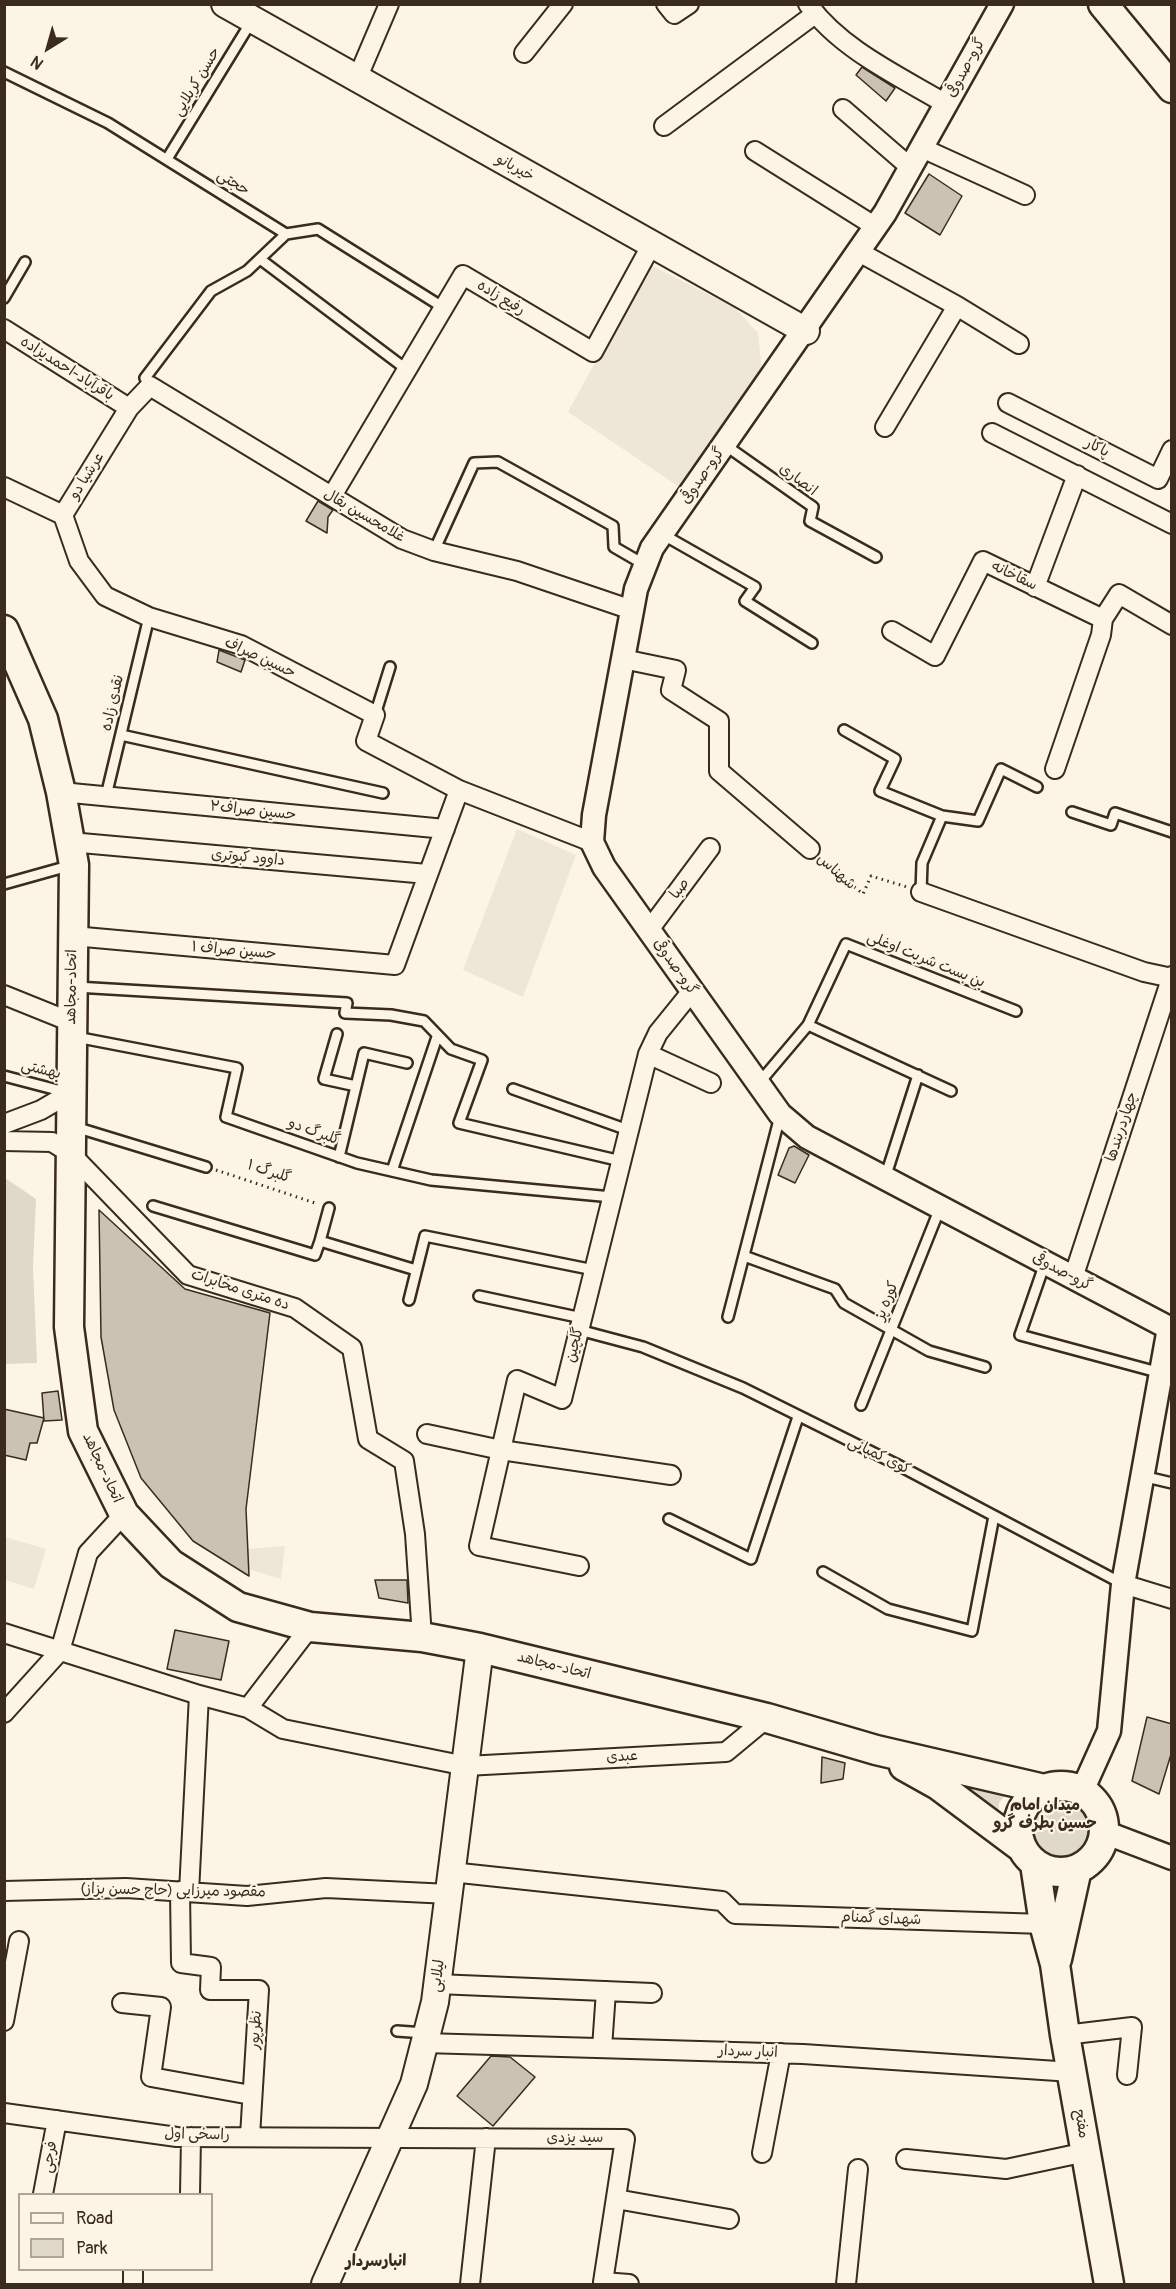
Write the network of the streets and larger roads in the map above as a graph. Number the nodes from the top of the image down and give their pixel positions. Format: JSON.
{"nodes":[{"id":1,"x":225,"y":4,"type":"edge"},
{"id":2,"x":390,"y":4,"type":"edge"},
{"id":3,"x":563,"y":4,"type":"edge"},
{"id":4,"x":666,"y":4,"type":"edge"},
{"id":5,"x":688,"y":4,"type":"edge"},
{"id":6,"x":1002,"y":4,"type":"edge"},
{"id":7,"x":1103,"y":4,"type":"edge"},
{"id":8,"x":811,"y":9,"type":"edge"},
{"id":9,"x":524,"y":53,"type":"dead end"},
{"id":10,"x":357,"y":79,"type":"junction"},
{"id":11,"x":1172,"y":88,"type":"edge"},
{"id":12,"x":946,"y":104,"type":"junction"},
{"id":13,"x":843,"y":110,"type":"dead end"},
{"id":14,"x":664,"y":126,"type":"dead end"},
{"id":15,"x":755,"y":151,"type":"dead end"},
{"id":16,"x":916,"y":158,"type":"junction"},
{"id":17,"x":1025,"y":195,"type":"dead end"},
{"id":18,"x":876,"y":226,"type":"junction"},
{"id":19,"x":652,"y":244,"type":"junction"},
{"id":20,"x":859,"y":252,"type":"junction"},
{"id":21,"x":957,"y":306,"type":"junction"},
{"id":22,"x":4,"y":329,"type":"edge"},
{"id":23,"x":806,"y":331,"type":"junction"},
{"id":24,"x":1019,"y":344,"type":"dead end"},
{"id":25,"x":150,"y":386,"type":"joint"},
{"id":26,"x":1008,"y":403,"type":"dead end"},
{"id":27,"x":129,"y":408,"type":"junction"},
{"id":28,"x":885,"y":427,"type":"dead end"},
{"id":29,"x":992,"y":433,"type":"dead end"},
{"id":30,"x":1172,"y":450,"type":"edge"},
{"id":31,"x":1077,"y":475,"type":"junction"},
{"id":32,"x":4,"y":487,"type":"edge"},
{"id":33,"x":332,"y":496,"type":"junction"},
{"id":34,"x":63,"y":515,"type":"junction"},
{"id":35,"x":1172,"y":524,"type":"edge"},
{"id":36,"x":1035,"y":587,"type":"junction"},
{"id":37,"x":632,"y":610,"type":"junction"},
{"id":38,"x":1102,"y":619,"type":"junction"},
{"id":39,"x":1172,"y":625,"type":"edge"},
{"id":40,"x":4,"y":630,"type":"edge"},
{"id":41,"x":892,"y":631,"type":"dead end"},
{"id":42,"x":623,"y":659,"type":"junction"},
{"id":43,"x":1055,"y":770,"type":"dead end"},
{"id":44,"x":459,"y":790,"type":"junction"},
{"id":45,"x":61,"y":792,"type":"junction"},
{"id":46,"x":445,"y":829,"type":"junction"},
{"id":47,"x":592,"y":842,"type":"junction"},
{"id":48,"x":710,"y":848,"type":"dead end"},
{"id":49,"x":810,"y":849,"type":"road end"},
{"id":50,"x":72,"y":853,"type":"junction"},
{"id":51,"x":427,"y":874,"type":"junction"},
{"id":52,"x":921,"y":892,"type":"road end"},
{"id":53,"x":649,"y":930,"type":"junction"},
{"id":54,"x":73,"y":936,"type":"junction"},
{"id":55,"x":1171,"y":977,"type":"edge"},
{"id":56,"x":692,"y":991,"type":"junction"},
{"id":57,"x":4,"y":995,"type":"edge"},
{"id":58,"x":71,"y":1029,"type":"junction"},
{"id":59,"x":648,"y":1054,"type":"junction"},
{"id":60,"x":711,"y":1083,"type":"dead end"},
{"id":61,"x":70,"y":1093,"type":"junction"},
{"id":62,"x":4,"y":1124,"type":"edge"},
{"id":63,"x":4,"y":1141,"type":"edge"},
{"id":64,"x":70,"y":1154,"type":"junction"},
{"id":65,"x":1073,"y":1278,"type":"junction"},
{"id":66,"x":1170,"y":1329,"type":"edge"},
{"id":67,"x":427,"y":1434,"type":"dead end"},
{"id":68,"x":501,"y":1450,"type":"junction"},
{"id":69,"x":671,"y":1475,"type":"dead end"},
{"id":70,"x":124,"y":1514,"type":"junction"},
{"id":71,"x":579,"y":1566,"type":"dead end"},
{"id":72,"x":1123,"y":1584,"type":"junction"},
{"id":73,"x":1172,"y":1599,"type":"edge"},
{"id":74,"x":310,"y":1627,"type":"junction"},
{"id":75,"x":4,"y":1633,"type":"edge"},
{"id":76,"x":422,"y":1637,"type":"junction"},
{"id":77,"x":480,"y":1648,"type":"junction"},
{"id":78,"x":60,"y":1650,"type":"junction"},
{"id":79,"x":199,"y":1695,"type":"junction"},
{"id":80,"x":248,"y":1708,"type":"junction"},
{"id":81,"x":4,"y":1713,"type":"edge"},
{"id":82,"x":767,"y":1718,"type":"junction"},
{"id":83,"x":876,"y":1750,"type":"junction"},
{"id":84,"x":466,"y":1766,"type":"junction"},
{"id":85,"x":1044,"y":1789,"type":"junction"},
{"id":86,"x":1082,"y":1791,"type":"junction"},
{"id":87,"x":1104,"y":1832,"type":"junction"},
{"id":88,"x":1028,"y":1855,"type":"junction"},
{"id":89,"x":1172,"y":1858,"type":"edge"},
{"id":90,"x":1077,"y":1869,"type":"junction"},
{"id":91,"x":450,"y":1883,"type":"junction"},
{"id":92,"x":4,"y":1891,"type":"edge"},
{"id":93,"x":185,"y":1892,"type":"junction"},
{"id":94,"x":722,"y":1901,"type":"joint"},
{"id":95,"x":1044,"y":1924,"type":"junction"},
{"id":96,"x":19,"y":1941,"type":"dead end"},
{"id":97,"x":1056,"y":1964,"type":"junction"},
{"id":98,"x":437,"y":1984,"type":"junction"},
{"id":99,"x":606,"y":1991,"type":"junction"},
{"id":100,"x":652,"y":1994,"type":"dead end"},
{"id":101,"x":122,"y":2003,"type":"dead end"},
{"id":102,"x":4,"y":2021,"type":"edge"},
{"id":103,"x":1065,"y":2035,"type":"junction"},
{"id":104,"x":426,"y":2038,"type":"junction"},
{"id":105,"x":602,"y":2048,"type":"junction"},
{"id":106,"x":781,"y":2053,"type":"junction"},
{"id":107,"x":1072,"y":2072,"type":"junction"},
{"id":108,"x":1127,"y":2075,"type":"dead end"},
{"id":109,"x":251,"y":2095,"type":"junction"},
{"id":110,"x":4,"y":2113,"type":"edge"},
{"id":111,"x":57,"y":2120,"type":"junction"},
{"id":112,"x":250,"y":2136,"type":"junction"},
{"id":113,"x":191,"y":2137,"type":"junction"},
{"id":114,"x":390,"y":2137,"type":"junction"},
{"id":115,"x":486,"y":2138,"type":"junction"},
{"id":116,"x":1086,"y":2152,"type":"junction"},
{"id":117,"x":762,"y":2153,"type":"dead end"},
{"id":118,"x":906,"y":2159,"type":"dead end"},
{"id":119,"x":858,"y":2169,"type":"dead end"},
{"id":120,"x":43,"y":2193,"type":"edge"},
{"id":121,"x":190,"y":2193,"type":"edge"},
{"id":122,"x":616,"y":2199,"type":"junction"},
{"id":123,"x":729,"y":2219,"type":"dead end"},
{"id":124,"x":325,"y":2284,"type":"edge"},
{"id":125,"x":470,"y":2284,"type":"edge"},
{"id":126,"x":629,"y":2284,"type":"edge"},
{"id":127,"x":846,"y":2284,"type":"edge"},
{"id":128,"x":1109,"y":2284,"type":"edge"}],
"edges":[{"from":1,"to":10,"type":"main road","name":"خیربانو"},
{"from":2,"to":10,"type":"street"},
{"from":3,"to":9,"type":"street"},
{"from":4,"to":5,"type":"street"},
{"from":6,"to":12,"type":"street","name":"گرو-صدوقی"},
{"from":7,"to":11,"type":"main road"},
{"from":8,"to":12,"type":"street"},
{"from":8,"to":14,"type":"street"},
{"from":10,"to":19,"type":"main road","name":"خیربانو"},
{"from":12,"to":16,"type":"street","name":"گرو-صدوقی"},
{"from":13,"to":16,"type":"street"},
{"from":15,"to":18,"type":"street"},
{"from":16,"to":17,"type":"street"},
{"from":16,"to":18,"type":"street","name":"گرو-صدوقی"},
{"from":18,"to":20,"type":"street","name":"گرو-صدوقی"},
{"from":19,"to":23,"type":"main road","name":"خیربانو"},
{"from":19,"to":33,"type":"street","name":"رفیع زاده"},
{"from":20,"to":21,"type":"street"},
{"from":20,"to":23,"type":"street","name":"گرو-صدوقی"},
{"from":21,"to":24,"type":"street"},
{"from":21,"to":28,"type":"street"},
{"from":22,"to":27,"type":"street","name":"باقرآباد-احمدیزاده"},
{"from":23,"to":37,"type":"street","name":"گرو-صدوقی"},
{"from":25,"to":27,"type":"street","name":"عرشیا دو"},
{"from":25,"to":33,"type":"street","name":"غلامحسین بقال"},
{"from":26,"to":30,"type":"street","name":"پاکار"},
{"from":27,"to":34,"type":"street","name":"عرشیا دو"},
{"from":29,"to":31,"type":"street"},
{"from":31,"to":35,"type":"street"},
{"from":31,"to":36,"type":"street"},
{"from":32,"to":34,"type":"street","name":"عرشیا دو"},
{"from":33,"to":37,"type":"street","name":"غلامحسین بقال"},
{"from":34,"to":44,"type":"street","name":"حسین صراف"},
{"from":36,"to":38,"type":"street","name":"سقاخانه"},
{"from":36,"to":41,"type":"street","name":"سقاخانه"},
{"from":37,"to":42,"type":"street","name":"گرو-صدوقی"},
{"from":38,"to":39,"type":"street"},
{"from":38,"to":43,"type":"street"},
{"from":40,"to":45,"type":"main road","name":"اتحاد-مجاهد"},
{"from":42,"to":47,"type":"street","name":"گرو-صدوقی"},
{"from":42,"to":49,"type":"street","name":"شهناس"},
{"from":44,"to":46,"type":"street"},
{"from":44,"to":47,"type":"street"},
{"from":45,"to":46,"type":"street","name":"حسین صراف۲"},
{"from":45,"to":50,"type":"main road","name":"اتحاد-مجاهد"},
{"from":46,"to":51,"type":"street"},
{"from":47,"to":53,"type":"street","name":"گرو-صدوقی"},
{"from":48,"to":53,"type":"street","name":"صبا"},
{"from":50,"to":51,"type":"street","name":"داوود کبوتری"},
{"from":50,"to":54,"type":"main road","name":"اتحاد-مجاهد"},
{"from":51,"to":54,"type":"street","name":"حسین صراف ۱"},
{"from":52,"to":55,"type":"street"},
{"from":53,"to":56,"type":"street","name":"گرو-صدوقی"},
{"from":54,"to":58,"type":"main road","name":"اتحاد-مجاهد"},
{"from":55,"to":65,"type":"street","name":"چهاردربندها"},
{"from":56,"to":59,"type":"street","name":"گلچین"},
{"from":56,"to":65,"type":"street","name":"گرو-صدوقی"},
{"from":57,"to":58,"type":"street"},
{"from":58,"to":61,"type":"main road","name":"اتحاد-مجاهد"},
{"from":59,"to":60,"type":"street"},
{"from":59,"to":68,"type":"street","name":"گلچین"},
{"from":61,"to":62,"type":"street"},
{"from":61,"to":64,"type":"main road","name":"اتحاد-مجاهد"},
{"from":63,"to":64,"type":"street"},
{"from":64,"to":70,"type":"main road","name":"اتحاد-مجاهد"},
{"from":64,"to":76,"type":"street","name":"ده متری مخابرات"},
{"from":65,"to":66,"type":"street","name":"گرو-صدوقی"},
{"from":66,"to":72,"type":"street","name":"گرو-صدوقی"},
{"from":67,"to":68,"type":"street"},
{"from":68,"to":69,"type":"street"},
{"from":68,"to":71,"type":"street","name":"گلچین"},
{"from":70,"to":74,"type":"main road","name":"اتحاد-مجاهد"},
{"from":70,"to":78,"type":"street"},
{"from":72,"to":73,"type":"street","name":"کوی کمپانی"},
{"from":72,"to":86,"type":"street","name":"گرو-صدوقی"},
{"from":74,"to":76,"type":"main road","name":"اتحاد-مجاهد"},
{"from":74,"to":80,"type":"street"},
{"from":75,"to":78,"type":"street","name":"عبدی"},
{"from":76,"to":77,"type":"main road","name":"اتحاد-مجاهد"},
{"from":77,"to":82,"type":"main road","name":"اتحاد-مجاهد"},
{"from":77,"to":84,"type":"main road","name":"لیلابی"},
{"from":78,"to":79,"type":"street","name":"عبدی"},
{"from":78,"to":81,"type":"street"},
{"from":79,"to":80,"type":"street","name":"عبدی"},
{"from":79,"to":93,"type":"street"},
{"from":80,"to":84,"type":"street","name":"عبدی"},
{"from":82,"to":83,"type":"main road","name":"اتحاد-مجاهد"},
{"from":82,"to":84,"type":"street","name":"عبدی"},
{"from":83,"to":85,"type":"main road"},
{"from":83,"to":88,"type":"main road"},
{"from":84,"to":91,"type":"main road","name":"لیلابی"},
{"from":85,"to":86,"type":"main road"},
{"from":85,"to":88,"type":"main road"},
{"from":86,"to":87,"type":"main road"},
{"from":87,"to":89,"type":"street"},
{"from":87,"to":90,"type":"main road"},
{"from":88,"to":90,"type":"main road"},
{"from":88,"to":95,"type":"main road"},
{"from":90,"to":97,"type":"main road"},
{"from":91,"to":93,"type":"street","name":"مقصود میرزایی (حاج حسن بزاز)"},
{"from":91,"to":94,"type":"street","name":"مقصود میرزایی (حاج حسن بزاز)"},
{"from":91,"to":98,"type":"main road","name":"لیلابی"},
{"from":92,"to":93,"type":"street","name":"مقصود میرزایی (حاج حسن بزاز)"},
{"from":93,"to":109,"type":"street","name":"نظرپور"},
{"from":94,"to":95,"type":"street","name":"شهدای گمنام"},
{"from":95,"to":97,"type":"main road"},
{"from":96,"to":102,"type":"street"},
{"from":97,"to":103,"type":"main road","name":"مفتح"},
{"from":98,"to":99,"type":"street"},
{"from":98,"to":104,"type":"main road","name":"لیلابی"},
{"from":99,"to":100,"type":"street"},
{"from":99,"to":105,"type":"street"},
{"from":101,"to":109,"type":"street"},
{"from":103,"to":107,"type":"main road","name":"مفتح"},
{"from":103,"to":108,"type":"street"},
{"from":104,"to":105,"type":"street","name":"انبار سردار"},
{"from":104,"to":114,"type":"main road","name":"لیلابی"},
{"from":105,"to":106,"type":"street","name":"انبار سردار"},
{"from":106,"to":107,"type":"street","name":"انبار سردار"},
{"from":106,"to":117,"type":"street"},
{"from":107,"to":116,"type":"main road","name":"مفتح"},
{"from":109,"to":112,"type":"street","name":"نظرپور"},
{"from":110,"to":111,"type":"street","name":"راسخی اول"},
{"from":111,"to":113,"type":"street","name":"راسخی اول"},
{"from":111,"to":120,"type":"street","name":"فرجی"},
{"from":112,"to":113,"type":"street","name":"راسخی اول"},
{"from":112,"to":114,"type":"street","name":"راسخی اول"},
{"from":113,"to":121,"type":"street"},
{"from":114,"to":115,"type":"street","name":"سید یزدی"},
{"from":114,"to":124,"type":"main road","name":"لیلابی"},
{"from":115,"to":122,"type":"street","name":"سید یزدی"},
{"from":115,"to":125,"type":"street"},
{"from":116,"to":118,"type":"street"},
{"from":116,"to":128,"type":"main road","name":"مفتح"},
{"from":119,"to":127,"type":"street"},
{"from":122,"to":123,"type":"street"},
{"from":122,"to":126,"type":"street","name":"سید یزدی"}]}
